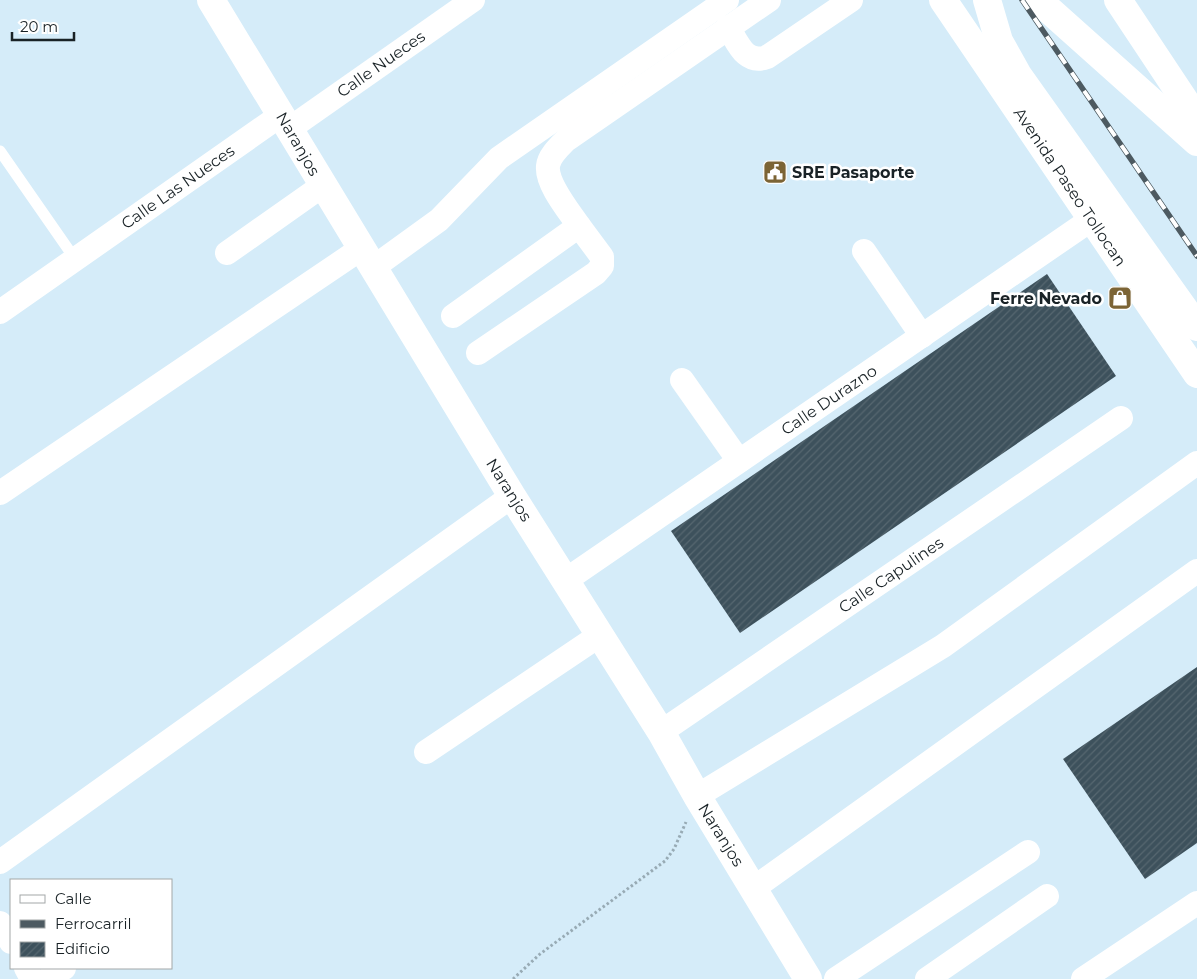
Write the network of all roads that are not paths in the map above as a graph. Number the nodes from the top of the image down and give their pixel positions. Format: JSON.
{"nodes":[{"id":1,"x":211,"y":0,"type":"edge"},
{"id":2,"x":473,"y":0,"type":"edge"},
{"id":3,"x":726,"y":0,"type":"edge"},
{"id":4,"x":769,"y":0,"type":"edge"},
{"id":5,"x":850,"y":0,"type":"edge"},
{"id":6,"x":943,"y":0,"type":"edge"},
{"id":7,"x":988,"y":0,"type":"edge"},
{"id":8,"x":1038,"y":0,"type":"edge"},
{"id":9,"x":1118,"y":0,"type":"edge"},
{"id":10,"x":728,"y":27,"type":"junction"},
{"id":11,"x":1197,"y":119,"type":"edge"},
{"id":12,"x":285,"y":122,"type":"junction"},
{"id":13,"x":1197,"y":142,"type":"edge"},
{"id":14,"x":0,"y":151,"type":"edge"},
{"id":15,"x":322,"y":186,"type":"junction"},
{"id":16,"x":1092,"y":220,"type":"junction"},
{"id":17,"x":579,"y":226,"type":"junction"},
{"id":18,"x":864,"y":251,"type":"dead end"},
{"id":19,"x":227,"y":253,"type":"dead end"},
{"id":20,"x":368,"y":258,"type":"junction"},
{"id":21,"x":75,"y":259,"type":"junction"},
{"id":22,"x":0,"y":312,"type":"edge"},
{"id":23,"x":453,"y":316,"type":"dead end"},
{"id":24,"x":1197,"y":327,"type":"edge"},
{"id":25,"x":922,"y":336,"type":"junction"},
{"id":26,"x":478,"y":353,"type":"dead end"},
{"id":27,"x":1197,"y":374,"type":"edge"},
{"id":28,"x":682,"y":380,"type":"dead end"},
{"id":29,"x":1121,"y":418,"type":"dead end"},
{"id":30,"x":739,"y":461,"type":"junction"},
{"id":31,"x":1197,"y":463,"type":"edge"},
{"id":32,"x":0,"y":493,"type":"edge"},
{"id":33,"x":512,"y":496,"type":"junction"},
{"id":34,"x":1197,"y":571,"type":"edge"},
{"id":35,"x":566,"y":580,"type":"junction"},
{"id":36,"x":600,"y":635,"type":"junction"},
{"id":37,"x":661,"y":732,"type":"junction"},
{"id":38,"x":426,"y":752,"type":"dead end"},
{"id":39,"x":697,"y":796,"type":"junction"},
{"id":40,"x":1028,"y":852,"type":"dead end"},
{"id":41,"x":0,"y":862,"type":"edge"},
{"id":42,"x":754,"y":888,"type":"junction"},
{"id":43,"x":1047,"y":896,"type":"dead end"},
{"id":44,"x":1197,"y":903,"type":"edge"},
{"id":45,"x":0,"y":923,"type":"edge"},
{"id":46,"x":10,"y":940,"type":"edge"},
{"id":47,"x":63,"y":969,"type":"edge"},
{"id":48,"x":48,"y":979,"type":"edge"},
{"id":49,"x":808,"y":979,"type":"edge"},
{"id":50,"x":836,"y":979,"type":"edge"},
{"id":51,"x":927,"y":979,"type":"edge"},
{"id":52,"x":1083,"y":979,"type":"edge"}],
"edges":[{"from":1,"to":12,"type":"main road","name":"Naranjos"},
{"from":2,"to":12,"type":"street","name":"Calle Nueces"},
{"from":3,"to":20,"type":"street"},
{"from":4,"to":10,"type":"street"},
{"from":5,"to":10,"type":"street"},
{"from":6,"to":16,"type":"main road","name":"Avenida Paseo Tollocan"},
{"from":7,"to":24,"type":"main road","name":"Avenida Paseo Tollocan"},
{"from":8,"to":13,"type":"main road"},
{"from":9,"to":11,"type":"main road"},
{"from":10,"to":17,"type":"street"},
{"from":12,"to":15,"type":"main road","name":"Naranjos"},
{"from":12,"to":21,"type":"street","name":"Calle Las Nueces"},
{"from":14,"to":21,"type":"lane"},
{"from":15,"to":19,"type":"street"},
{"from":15,"to":20,"type":"main road","name":"Naranjos"},
{"from":16,"to":25,"type":"street","name":"Calle Durazno"},
{"from":16,"to":27,"type":"main road","name":"Avenida Paseo Tollocan"},
{"from":17,"to":23,"type":"street"},
{"from":17,"to":26,"type":"street"},
{"from":18,"to":25,"type":"street"},
{"from":20,"to":32,"type":"street"},
{"from":20,"to":33,"type":"main road","name":"Naranjos"},
{"from":21,"to":22,"type":"street","name":"Calle Las Nueces"},
{"from":25,"to":30,"type":"street","name":"Calle Durazno"},
{"from":28,"to":30,"type":"street"},
{"from":29,"to":37,"type":"street","name":"Calle Capulines"},
{"from":30,"to":35,"type":"street","name":"Calle Durazno"},
{"from":31,"to":39,"type":"street"},
{"from":33,"to":35,"type":"main road","name":"Naranjos"},
{"from":33,"to":41,"type":"street"},
{"from":34,"to":42,"type":"street"},
{"from":35,"to":36,"type":"main road","name":"Naranjos"},
{"from":36,"to":37,"type":"main road","name":"Naranjos"},
{"from":36,"to":38,"type":"street"},
{"from":37,"to":39,"type":"main road","name":"Naranjos"},
{"from":39,"to":42,"type":"main road","name":"Naranjos"},
{"from":40,"to":50,"type":"street"},
{"from":42,"to":49,"type":"main road","name":"Naranjos"},
{"from":43,"to":51,"type":"street"},
{"from":44,"to":52,"type":"street"},
{"from":45,"to":46,"type":"street"},
{"from":47,"to":48,"type":"street"}]}
